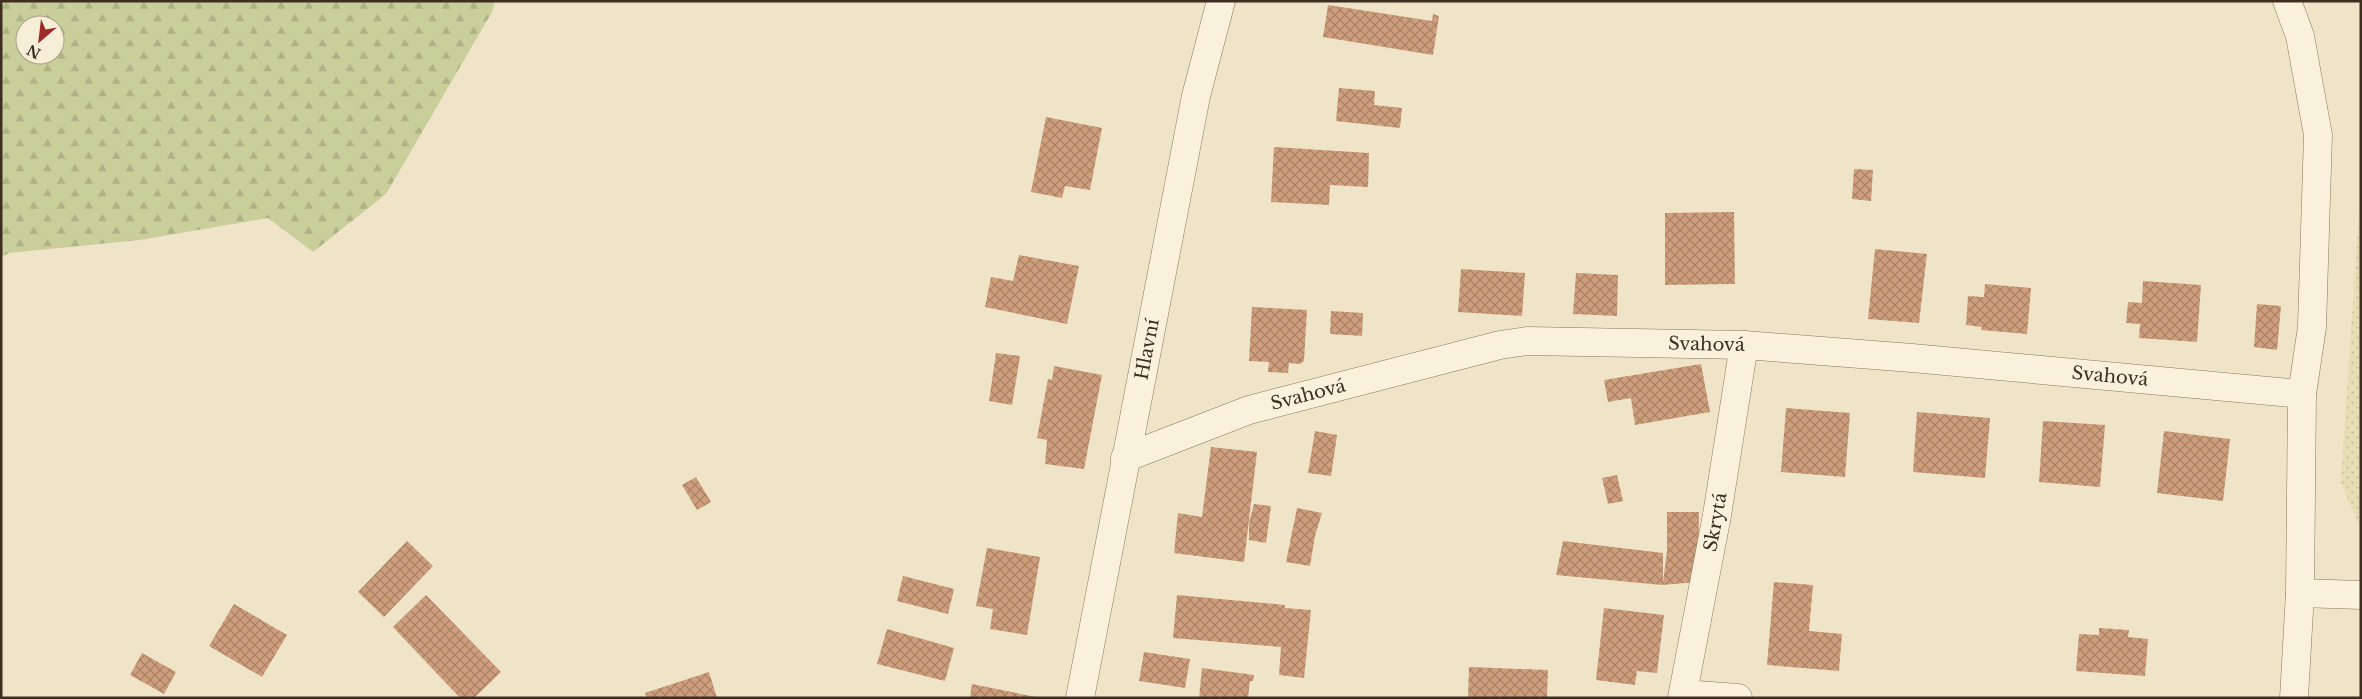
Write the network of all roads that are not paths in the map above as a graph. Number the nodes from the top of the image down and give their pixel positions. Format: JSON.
{"nodes":[{"id":1,"x":1220,"y":1,"type":"edge"},
{"id":2,"x":2287,"y":1,"type":"edge"},
{"id":3,"x":1744,"y":345,"type":"junction"},
{"id":4,"x":2302,"y":394,"type":"junction"},
{"id":5,"x":1124,"y":458,"type":"junction"},
{"id":6,"x":2300,"y":593,"type":"junction"},
{"id":7,"x":2361,"y":595,"type":"edge"},
{"id":8,"x":1682,"y":696,"type":"edge"},
{"id":9,"x":1080,"y":698,"type":"edge"},
{"id":10,"x":1738,"y":698,"type":"edge"},
{"id":11,"x":2294,"y":698,"type":"edge"}],
"edges":[{"from":1,"to":5,"type":"street","name":"Hlavní"},
{"from":2,"to":4,"type":"street"},
{"from":3,"to":4,"type":"street","name":"Svahová"},
{"from":3,"to":5,"type":"street","name":"Svahová"},
{"from":3,"to":8,"type":"street","name":"Skrytá"},
{"from":4,"to":6,"type":"street"},
{"from":5,"to":9,"type":"street","name":"Hlavní"},
{"from":6,"to":7,"type":"street"},
{"from":6,"to":11,"type":"street"},
{"from":8,"to":10,"type":"street"}]}
